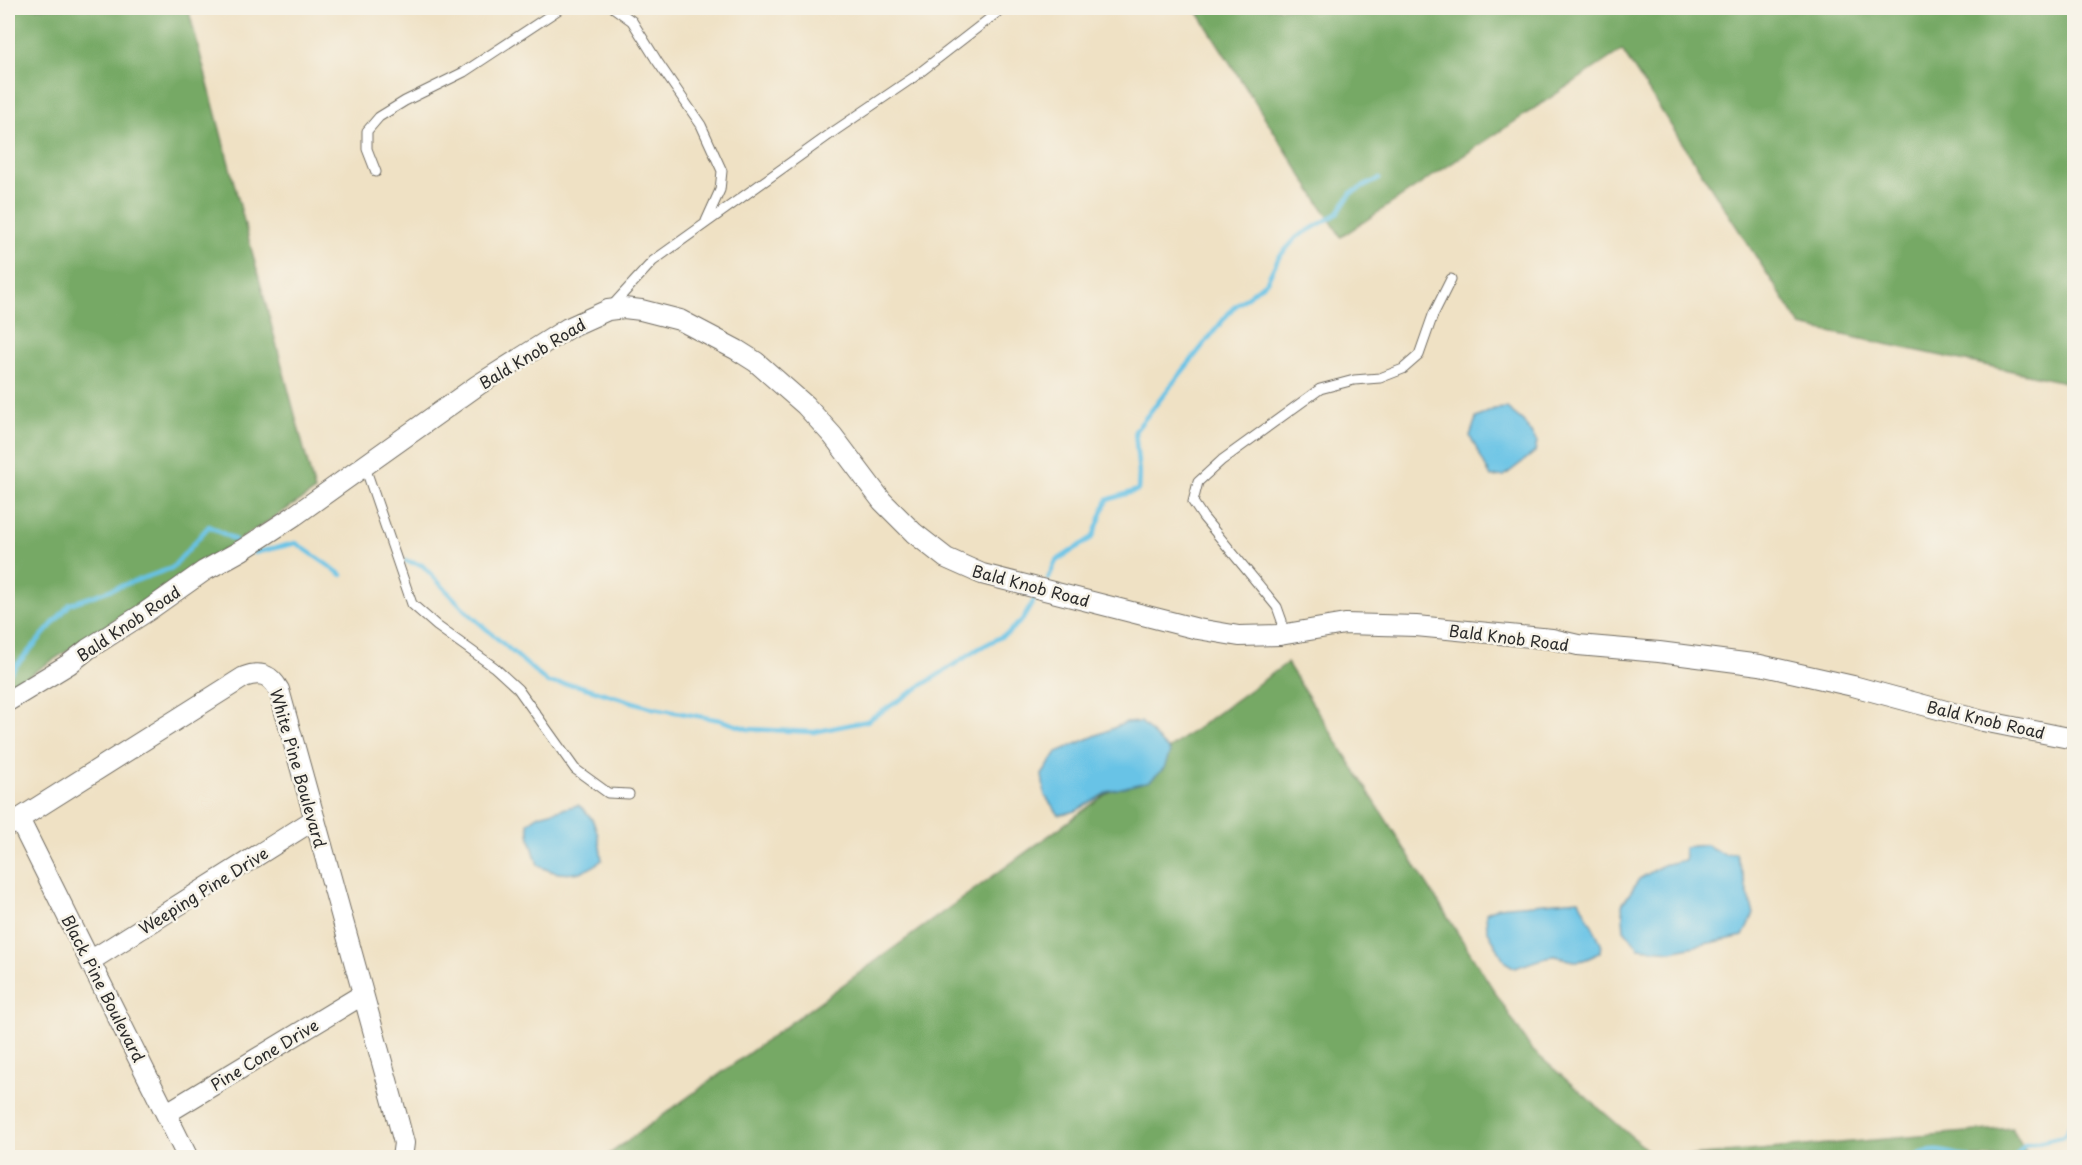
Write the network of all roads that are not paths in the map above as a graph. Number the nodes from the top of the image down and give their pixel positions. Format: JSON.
{"nodes":[{"id":1,"x":561,"y":8,"type":"edge"},
{"id":2,"x":614,"y":8,"type":"edge"},
{"id":3,"x":1003,"y":8,"type":"edge"},
{"id":4,"x":376,"y":172,"type":"dead end"},
{"id":5,"x":705,"y":223,"type":"junction"},
{"id":6,"x":1450,"y":279,"type":"dead end"},
{"id":7,"x":608,"y":310,"type":"junction"},
{"id":8,"x":365,"y":467,"type":"junction"},
{"id":9,"x":1280,"y":635,"type":"junction"},
{"id":10,"x":8,"y":701,"type":"edge"},
{"id":11,"x":2074,"y":739,"type":"edge"},
{"id":12,"x":629,"y":794,"type":"dead end"},
{"id":13,"x":315,"y":819,"type":"junction"},
{"id":14,"x":13,"y":823,"type":"edge"},
{"id":15,"x":90,"y":961,"type":"junction"},
{"id":16,"x":362,"y":995,"type":"junction"},
{"id":17,"x":166,"y":1113,"type":"junction"},
{"id":18,"x":188,"y":1158,"type":"edge"},
{"id":19,"x":402,"y":1158,"type":"edge"}],
"edges":[{"from":1,"to":4,"type":"lane"},
{"from":2,"to":5,"type":"lane"},
{"from":3,"to":5,"type":"lane"},
{"from":5,"to":7,"type":"lane"},
{"from":6,"to":9,"type":"lane"},
{"from":7,"to":8,"type":"street","name":"Bald Knob Road"},
{"from":7,"to":9,"type":"street","name":"Bald Knob Road"},
{"from":8,"to":10,"type":"street","name":"Bald Knob Road"},
{"from":8,"to":12,"type":"lane"},
{"from":9,"to":11,"type":"street","name":"Bald Knob Road"},
{"from":13,"to":14,"type":"street","name":"White Pine Boulevard"},
{"from":13,"to":15,"type":"street","name":"Weeping Pine Drive"},
{"from":13,"to":16,"type":"street","name":"White Pine Boulevard"},
{"from":14,"to":15,"type":"street","name":"Black Pine Boulevard"},
{"from":15,"to":17,"type":"street","name":"Black Pine Boulevard"},
{"from":16,"to":17,"type":"street","name":"Pine Cone Drive"},
{"from":16,"to":19,"type":"street","name":"White Pine Boulevard"},
{"from":17,"to":18,"type":"street","name":"Black Pine Boulevard"}]}
